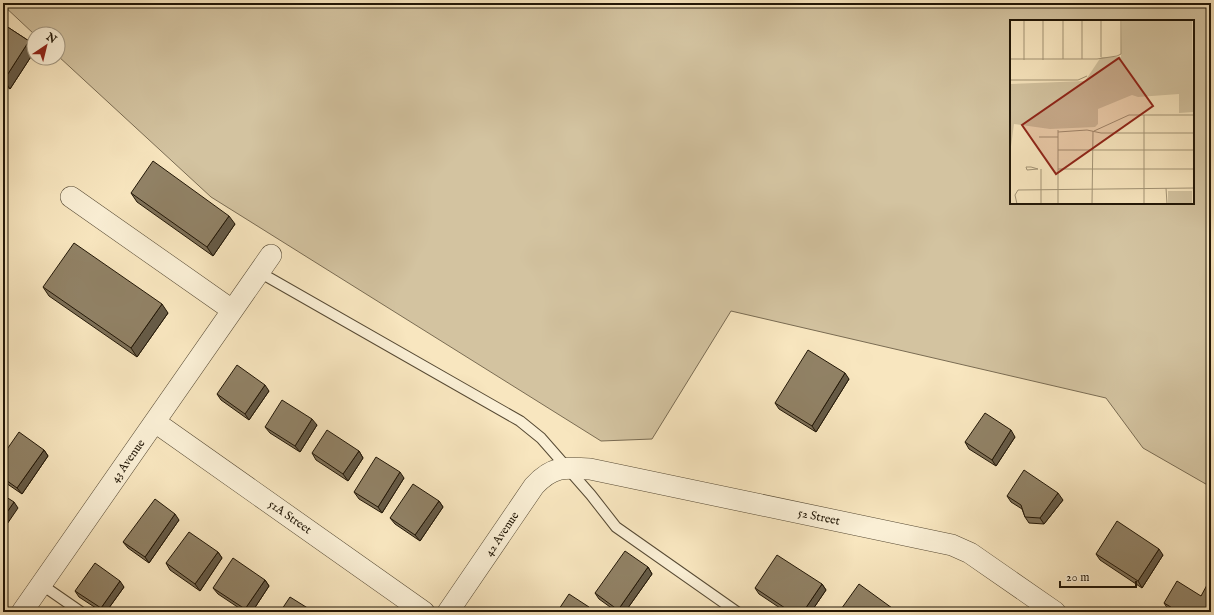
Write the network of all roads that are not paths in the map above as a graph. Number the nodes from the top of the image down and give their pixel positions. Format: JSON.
{"nodes":[{"id":1,"x":71,"y":197,"type":"dead end"},
{"id":2,"x":265,"y":264,"type":"joint"},
{"id":3,"x":232,"y":310,"type":"junction"},
{"id":4,"x":155,"y":422,"type":"junction"},
{"id":5,"x":566,"y":468,"type":"junction"},
{"id":6,"x":42,"y":585,"type":"junction"},
{"id":7,"x":22,"y":612,"type":"edge"},
{"id":8,"x":81,"y":612,"type":"edge"},
{"id":9,"x":424,"y":612,"type":"edge"},
{"id":10,"x":448,"y":612,"type":"edge"},
{"id":11,"x":737,"y":612,"type":"edge"},
{"id":12,"x":1055,"y":612,"type":"edge"}],
"edges":[{"from":1,"to":3,"type":"street"},
{"from":2,"to":3,"type":"street","name":"43 Avenue"},
{"from":2,"to":5,"type":"lane"},
{"from":3,"to":4,"type":"street","name":"43 Avenue"},
{"from":4,"to":6,"type":"street","name":"43 Avenue"},
{"from":4,"to":9,"type":"street","name":"51A Street"},
{"from":5,"to":10,"type":"street","name":"42 Avenue"},
{"from":5,"to":11,"type":"lane"},
{"from":5,"to":12,"type":"street","name":"52 Street"},
{"from":6,"to":7,"type":"street","name":"43 Avenue"},
{"from":6,"to":8,"type":"lane"}]}
